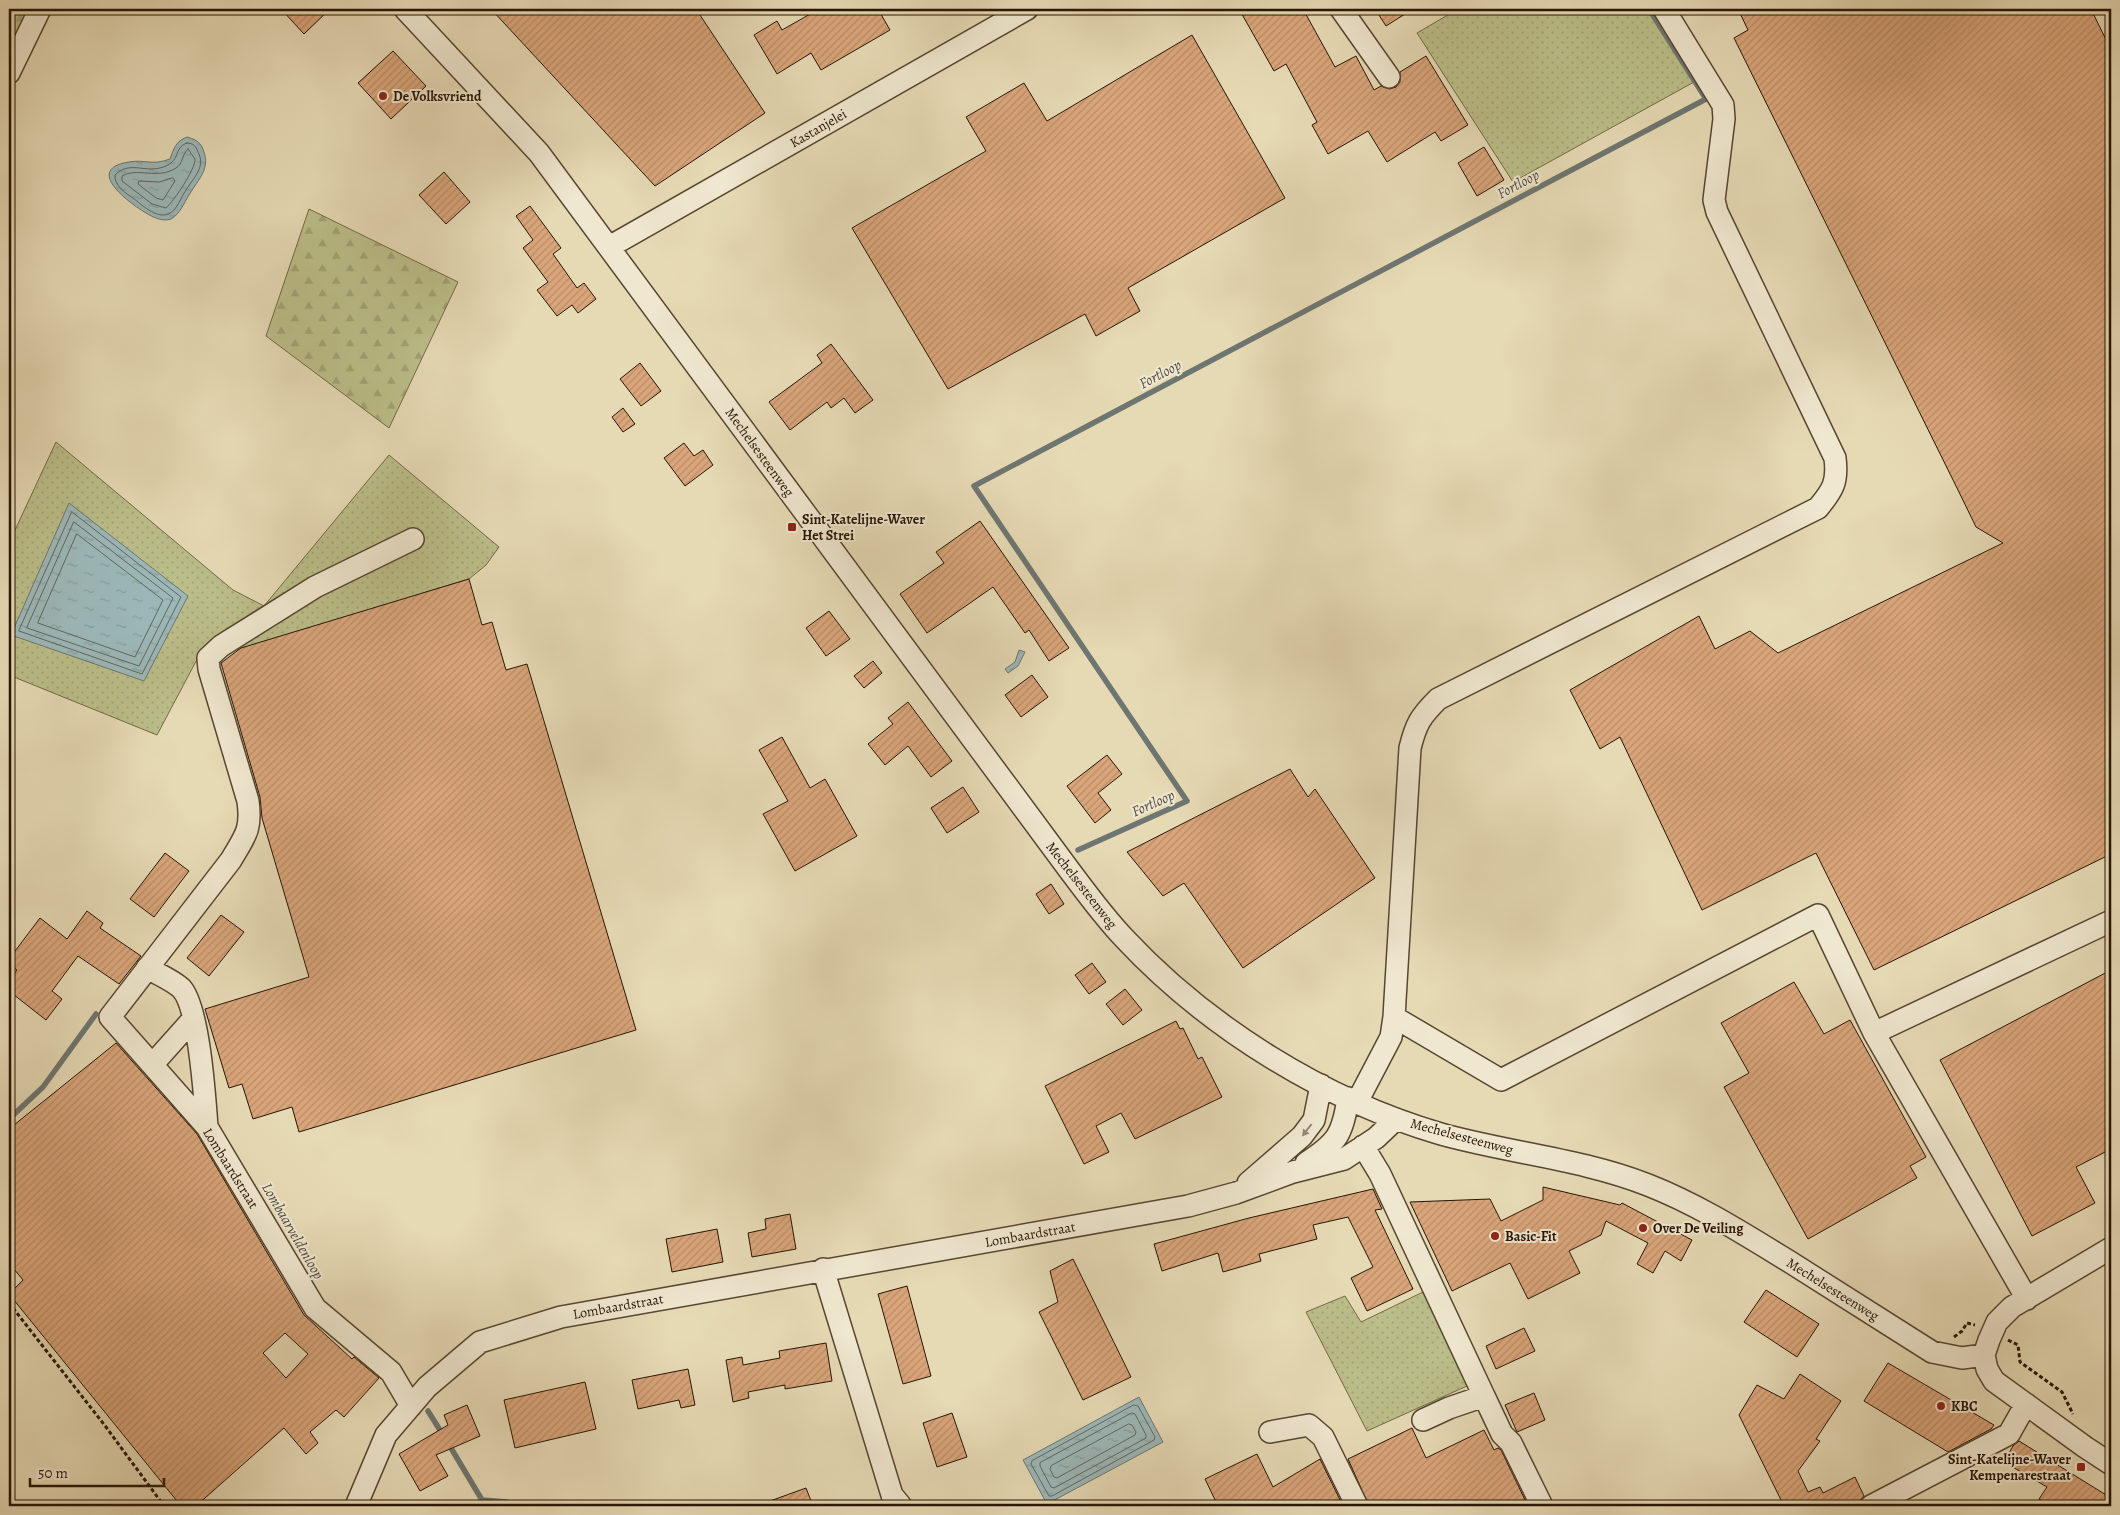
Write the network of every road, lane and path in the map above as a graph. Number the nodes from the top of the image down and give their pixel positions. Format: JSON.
{"nodes":[{"id":1,"x":40,"y":9,"type":"edge"},
{"id":2,"x":405,"y":9,"type":"edge"},
{"id":3,"x":1027,"y":9,"type":"edge"},
{"id":4,"x":1340,"y":9,"type":"edge"},
{"id":5,"x":1664,"y":9,"type":"edge"},
{"id":6,"x":9,"y":73,"type":"edge"},
{"id":7,"x":1389,"y":78,"type":"dead end"},
{"id":8,"x":609,"y":247,"type":"junction"},
{"id":9,"x":413,"y":539,"type":"dead end"},
{"id":10,"x":2111,"y":921,"type":"edge"},
{"id":11,"x":147,"y":968,"type":"junction"},
{"id":12,"x":1394,"y":1017,"type":"junction"},
{"id":13,"x":193,"y":1019,"type":"junction"},
{"id":14,"x":1874,"y":1033,"type":"junction"},
{"id":15,"x":152,"y":1065,"type":"junction"},
{"id":16,"x":1321,"y":1084,"type":"junction"},
{"id":17,"x":1353,"y":1100,"type":"junction"},
{"id":18,"x":1396,"y":1119,"type":"junction"},
{"id":19,"x":207,"y":1128,"type":"junction"},
{"id":20,"x":1363,"y":1146,"type":"junction"},
{"id":21,"x":1293,"y":1172,"type":"junction"},
{"id":22,"x":1236,"y":1193,"type":"junction"},
{"id":23,"x":2111,"y":1248,"type":"edge"},
{"id":24,"x":823,"y":1269,"type":"junction"},
{"id":25,"x":2027,"y":1298,"type":"junction"},
{"id":26,"x":9,"y":1303,"type":"edge"},
{"id":27,"x":1984,"y":1355,"type":"junction"},
{"id":28,"x":1484,"y":1396,"type":"junction"},
{"id":29,"x":2026,"y":1404,"type":"junction"},
{"id":30,"x":410,"y":1406,"type":"junction"},
{"id":31,"x":1423,"y":1420,"type":"dead end"},
{"id":32,"x":1270,"y":1432,"type":"dead end"},
{"id":33,"x":2111,"y":1464,"type":"edge"},
{"id":34,"x":164,"y":1506,"type":"edge"},
{"id":35,"x":356,"y":1506,"type":"edge"},
{"id":36,"x":901,"y":1506,"type":"edge"},
{"id":37,"x":1357,"y":1506,"type":"edge"},
{"id":38,"x":1542,"y":1506,"type":"edge"},
{"id":39,"x":1871,"y":1506,"type":"edge"}],
"edges":[{"from":1,"to":6,"type":"street"},
{"from":2,"to":8,"type":"street","name":"Mechelsesteenweg"},
{"from":3,"to":8,"type":"street","name":"Kastanjelei"},
{"from":4,"to":7,"type":"street"},
{"from":5,"to":12,"type":"street","name":"Lombaardstraat"},
{"from":8,"to":16,"type":"street","name":"Mechelsesteenweg"},
{"from":9,"to":11,"type":"street","name":"Lombaardstraat"},
{"from":10,"to":14,"type":"street"},
{"from":11,"to":13,"type":"street"},
{"from":11,"to":15,"type":"street","name":"Lombaardstraat"},
{"from":12,"to":14,"type":"street"},
{"from":12,"to":17,"type":"street","name":"Lombaardstraat"},
{"from":13,"to":15,"type":"street"},
{"from":13,"to":19,"type":"street"},
{"from":14,"to":25,"type":"street"},
{"from":15,"to":19,"type":"street","name":"Lombaardstraat"},
{"from":16,"to":17,"type":"street","name":"Mechelsesteenweg"},
{"from":16,"to":22,"type":"street","name":"Lombaardstraat","one_way":true},
{"from":17,"to":18,"type":"street","name":"Mechelsesteenweg"},
{"from":17,"to":21,"type":"street","name":"Lombaardstraat"},
{"from":18,"to":20,"type":"street","name":"Lombaardstraat"},
{"from":18,"to":27,"type":"street","name":"Mechelsesteenweg"},
{"from":19,"to":30,"type":"street","name":"Lombaardstraat"},
{"from":20,"to":21,"type":"street","name":"Lombaardstraat"},
{"from":20,"to":28,"type":"street"},
{"from":21,"to":22,"type":"street","name":"Lombaardstraat"},
{"from":22,"to":24,"type":"street","name":"Lombaardstraat"},
{"from":23,"to":25,"type":"street"},
{"from":24,"to":30,"type":"street","name":"Lombaardstraat"},
{"from":24,"to":36,"type":"street"},
{"from":25,"to":27,"type":"street"},
{"from":26,"to":34,"type":"path"},
{"from":27,"to":29,"type":"street"},
{"from":28,"to":31,"type":"street"},
{"from":28,"to":38,"type":"street"},
{"from":29,"to":33,"type":"street"},
{"from":29,"to":39,"type":"street"},
{"from":30,"to":35,"type":"street","name":"Lombaardstraat"},
{"from":32,"to":37,"type":"street"}]}
